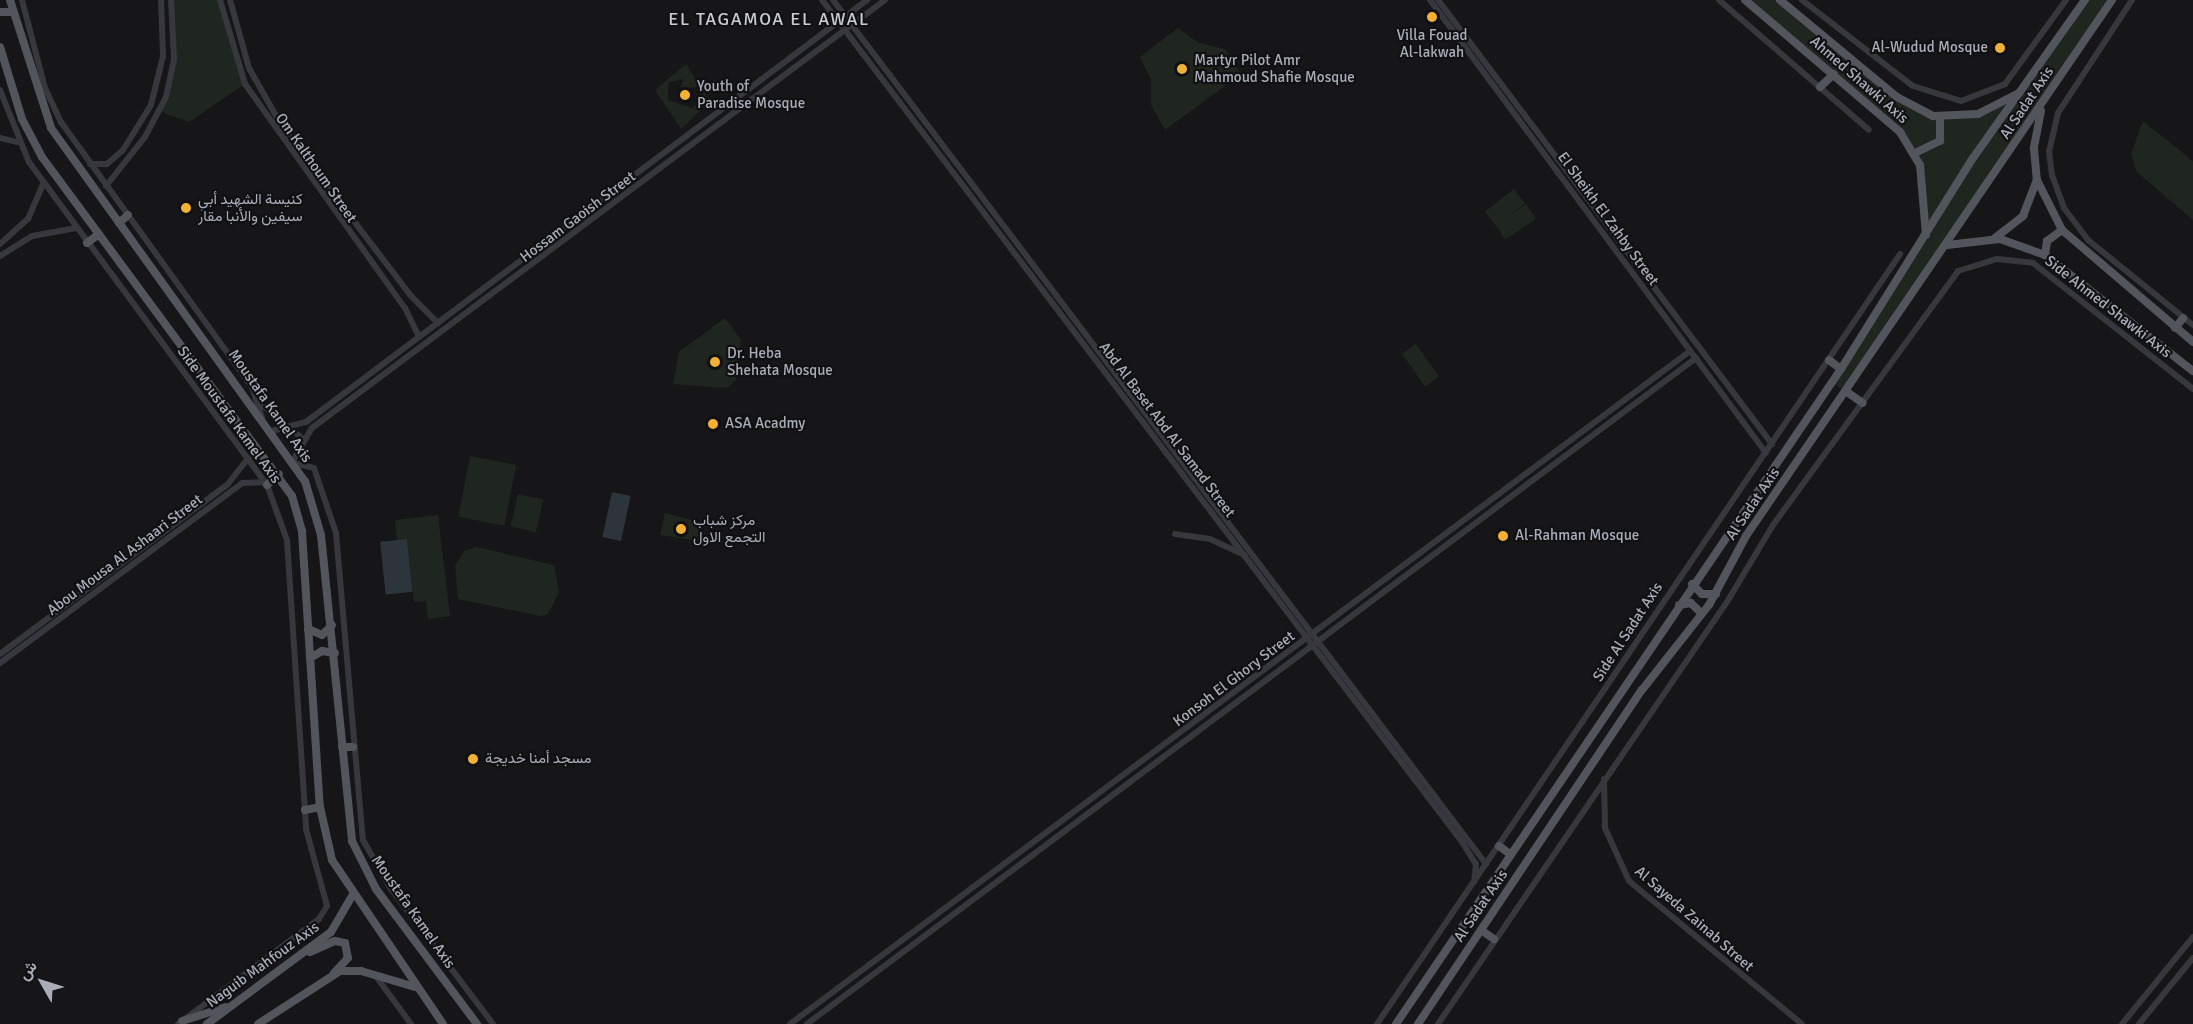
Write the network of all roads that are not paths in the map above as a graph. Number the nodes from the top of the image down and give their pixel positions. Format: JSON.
{"nodes":[{"id":1,"x":10,"y":0,"type":"edge"},
{"id":2,"x":22,"y":0,"type":"edge"},
{"id":3,"x":161,"y":0,"type":"edge"},
{"id":4,"x":171,"y":0,"type":"edge"},
{"id":5,"x":220,"y":0,"type":"edge"},
{"id":6,"x":230,"y":0,"type":"edge"},
{"id":7,"x":822,"y":0,"type":"edge"},
{"id":8,"x":833,"y":0,"type":"edge"},
{"id":9,"x":867,"y":0,"type":"edge"},
{"id":10,"x":885,"y":0,"type":"edge"},
{"id":11,"x":1430,"y":0,"type":"edge"},
{"id":12,"x":1438,"y":0,"type":"edge"},
{"id":13,"x":1719,"y":0,"type":"edge"},
{"id":14,"x":1745,"y":0,"type":"edge"},
{"id":15,"x":1780,"y":0,"type":"edge"},
{"id":16,"x":1802,"y":0,"type":"edge"},
{"id":17,"x":2066,"y":0,"type":"edge"},
{"id":18,"x":2085,"y":0,"type":"edge"},
{"id":19,"x":2112,"y":0,"type":"edge"},
{"id":20,"x":2132,"y":0,"type":"edge"},
{"id":21,"x":0,"y":12,"type":"edge"},
{"id":22,"x":13,"y":12,"type":"junction"},
{"id":23,"x":845,"y":16,"type":"junction"},
{"id":24,"x":838,"y":22,"type":"junction"},
{"id":25,"x":852,"y":25,"type":"junction"},
{"id":26,"x":845,"y":31,"type":"junction"},
{"id":27,"x":0,"y":47,"type":"edge"},
{"id":28,"x":1834,"y":74,"type":"junction"},
{"id":29,"x":1820,"y":87,"type":"junction"},
{"id":30,"x":2025,"y":89,"type":"junction"},
{"id":31,"x":0,"y":90,"type":"edge"},
{"id":32,"x":2044,"y":102,"type":"junction"},
{"id":33,"x":5,"y":107,"type":"junction"},
{"id":34,"x":0,"y":114,"type":"edge"},
{"id":35,"x":1940,"y":117,"type":"junction"},
{"id":36,"x":1869,"y":130,"type":"dead end"},
{"id":37,"x":0,"y":138,"type":"edge"},
{"id":38,"x":18,"y":142,"type":"junction"},
{"id":39,"x":1915,"y":153,"type":"junction"},
{"id":40,"x":108,"y":163,"type":"junction"},
{"id":41,"x":90,"y":164,"type":"junction"},
{"id":42,"x":116,"y":171,"type":"junction"},
{"id":43,"x":2037,"y":180,"type":"junction"},
{"id":44,"x":44,"y":183,"type":"junction"},
{"id":45,"x":106,"y":186,"type":"junction"},
{"id":46,"x":128,"y":215,"type":"junction"},
{"id":47,"x":118,"y":222,"type":"junction"},
{"id":48,"x":76,"y":228,"type":"junction"},
{"id":49,"x":2062,"y":230,"type":"junction"},
{"id":50,"x":99,"y":234,"type":"junction"},
{"id":51,"x":1926,"y":235,"type":"junction"},
{"id":52,"x":9,"y":237,"type":"junction"},
{"id":53,"x":1994,"y":239,"type":"junction"},
{"id":54,"x":0,"y":243,"type":"edge"},
{"id":55,"x":87,"y":243,"type":"junction"},
{"id":56,"x":15,"y":244,"type":"junction"},
{"id":57,"x":1947,"y":245,"type":"junction"},
{"id":58,"x":1900,"y":254,"type":"dead end"},
{"id":59,"x":2045,"y":255,"type":"junction"},
{"id":60,"x":0,"y":256,"type":"edge"},
{"id":61,"x":506,"y":273,"type":"junction"},
{"id":62,"x":512,"y":281,"type":"junction"},
{"id":63,"x":2184,"y":318,"type":"junction"},
{"id":64,"x":438,"y":323,"type":"junction"},
{"id":65,"x":2193,"y":325,"type":"edge"},
{"id":66,"x":2175,"y":328,"type":"junction"},
{"id":67,"x":419,"y":338,"type":"junction"},
{"id":68,"x":2193,"y":342,"type":"edge"},
{"id":69,"x":1690,"y":351,"type":"junction"},
{"id":70,"x":1696,"y":358,"type":"junction"},
{"id":71,"x":1829,"y":360,"type":"junction"},
{"id":72,"x":1841,"y":369,"type":"junction"},
{"id":73,"x":2193,"y":371,"type":"edge"},
{"id":74,"x":356,"y":384,"type":"junction"},
{"id":75,"x":2193,"y":389,"type":"edge"},
{"id":76,"x":362,"y":392,"type":"junction"},
{"id":77,"x":1847,"y":392,"type":"junction"},
{"id":78,"x":1863,"y":403,"type":"junction"},
{"id":79,"x":261,"y":404,"type":"junction"},
{"id":80,"x":261,"y":418,"type":"junction"},
{"id":81,"x":294,"y":427,"type":"junction"},
{"id":82,"x":272,"y":431,"type":"junction"},
{"id":83,"x":303,"y":439,"type":"junction"},
{"id":84,"x":1772,"y":444,"type":"junction"},
{"id":85,"x":1766,"y":453,"type":"junction"},
{"id":86,"x":248,"y":458,"type":"junction"},
{"id":87,"x":296,"y":461,"type":"junction"},
{"id":88,"x":279,"y":474,"type":"junction"},
{"id":89,"x":267,"y":485,"type":"junction"},
{"id":90,"x":1175,"y":534,"type":"dead end"},
{"id":91,"x":1246,"y":556,"type":"junction"},
{"id":92,"x":1692,"y":584,"type":"junction"},
{"id":93,"x":1716,"y":594,"type":"junction"},
{"id":94,"x":1677,"y":606,"type":"junction"},
{"id":95,"x":1701,"y":613,"type":"junction"},
{"id":96,"x":333,"y":622,"type":"junction"},
{"id":97,"x":308,"y":629,"type":"junction"},
{"id":98,"x":1311,"y":637,"type":"junction"},
{"id":99,"x":1317,"y":644,"type":"junction"},
{"id":100,"x":335,"y":653,"type":"junction"},
{"id":101,"x":0,"y":654,"type":"edge"},
{"id":102,"x":310,"y":658,"type":"junction"},
{"id":103,"x":0,"y":663,"type":"edge"},
{"id":104,"x":342,"y":747,"type":"junction"},
{"id":105,"x":353,"y":747,"type":"junction"},
{"id":106,"x":1605,"y":776,"type":"junction"},
{"id":107,"x":320,"y":807,"type":"junction"},
{"id":108,"x":305,"y":810,"type":"junction"},
{"id":109,"x":1071,"y":816,"type":"junction"},
{"id":110,"x":1076,"y":824,"type":"junction"},
{"id":111,"x":1499,"y":846,"type":"junction"},
{"id":112,"x":1510,"y":854,"type":"junction"},
{"id":113,"x":1486,"y":864,"type":"junction"},
{"id":114,"x":1474,"y":882,"type":"junction"},
{"id":115,"x":352,"y":896,"type":"junction"},
{"id":116,"x":1481,"y":930,"type":"junction"},
{"id":117,"x":2193,"y":937,"type":"edge"},
{"id":118,"x":1494,"y":939,"type":"junction"},
{"id":119,"x":298,"y":956,"type":"junction"},
{"id":120,"x":2176,"y":958,"type":"junction"},
{"id":121,"x":2193,"y":958,"type":"edge"},
{"id":122,"x":2186,"y":966,"type":"junction"},
{"id":123,"x":375,"y":975,"type":"junction"},
{"id":124,"x":331,"y":976,"type":"junction"},
{"id":125,"x":416,"y":987,"type":"junction"},
{"id":126,"x":230,"y":1006,"type":"junction"},
{"id":127,"x":265,"y":1021,"type":"edge"},
{"id":128,"x":180,"y":1023,"type":"edge"},
{"id":129,"x":207,"y":1024,"type":"edge"},
{"id":130,"x":258,"y":1024,"type":"edge"},
{"id":131,"x":411,"y":1024,"type":"edge"},
{"id":132,"x":443,"y":1024,"type":"edge"},
{"id":133,"x":477,"y":1024,"type":"edge"},
{"id":134,"x":493,"y":1024,"type":"edge"},
{"id":135,"x":790,"y":1024,"type":"edge"},
{"id":136,"x":807,"y":1024,"type":"edge"},
{"id":137,"x":1377,"y":1024,"type":"edge"},
{"id":138,"x":1396,"y":1024,"type":"edge"},
{"id":139,"x":1418,"y":1024,"type":"edge"},
{"id":140,"x":1438,"y":1024,"type":"edge"},
{"id":141,"x":1802,"y":1024,"type":"edge"},
{"id":142,"x":2122,"y":1024,"type":"edge"},
{"id":143,"x":2139,"y":1024,"type":"edge"}],
"edges":[{"from":1,"to":22,"type":"main road","name":"Moustafa Kamel Axis"},
{"from":2,"to":41,"type":"street"},
{"from":3,"to":40,"type":"street"},
{"from":4,"to":42,"type":"street"},
{"from":5,"to":67,"type":"street","name":"Om Kalthoum Street"},
{"from":6,"to":64,"type":"street","name":"Om Kalthoum Street"},
{"from":7,"to":24,"type":"street","name":"Abd Al Baset Abd Al Samad Street"},
{"from":8,"to":23,"type":"street","name":"Abd Al Baset Abd Al Samad Street"},
{"from":9,"to":23,"type":"street","name":"Hossam Gaoish Street"},
{"from":10,"to":25,"type":"street","name":"Hossam Gaoish Street"},
{"from":11,"to":69,"type":"street","name":"El Sheikh El Zahby Street"},
{"from":12,"to":84,"type":"street","name":"El Sheikh El Zahby Street"},
{"from":13,"to":29,"type":"street"},
{"from":14,"to":28,"type":"main road","name":"Ahmed Shawki Axis"},
{"from":15,"to":35,"type":"main road","name":"Ahmed Shawki Axis"},
{"from":16,"to":17,"type":"street"},
{"from":18,"to":30,"type":"main road","name":"Al Sadat Axis"},
{"from":19,"to":32,"type":"main road","name":"Al Sadat Axis"},
{"from":20,"to":63,"type":"street"},
{"from":21,"to":22,"type":"main road"},
{"from":22,"to":47,"type":"main road","name":"Moustafa Kamel Axis"},
{"from":23,"to":24,"type":"street","name":"Hossam Gaoish Street"},
{"from":23,"to":25,"type":"street","name":"Abd Al Baset Abd Al Samad Street"},
{"from":24,"to":26,"type":"street","name":"Abd Al Baset Abd Al Samad Street"},
{"from":24,"to":61,"type":"street","name":"Hossam Gaoish Street"},
{"from":25,"to":26,"type":"street","name":"Hossam Gaoish Street"},
{"from":25,"to":98,"type":"street","name":"Abd Al Baset Abd Al Samad Street"},
{"from":26,"to":62,"type":"street","name":"Hossam Gaoish Street"},
{"from":26,"to":91,"type":"street","name":"Abd Al Baset Abd Al Samad Street"},
{"from":27,"to":50,"type":"main road"},
{"from":28,"to":29,"type":"main road"},
{"from":28,"to":39,"type":"main road","name":"Ahmed Shawki Axis"},
{"from":29,"to":36,"type":"street"},
{"from":30,"to":35,"type":"main road","name":"Ahmed Shawki Axis"},
{"from":30,"to":51,"type":"main road","name":"Al Sadat Axis"},
{"from":31,"to":33,"type":"street","name":"Side Moustafa Kamel Axis"},
{"from":32,"to":43,"type":"main road"},
{"from":32,"to":57,"type":"main road","name":"Al Sadat Axis"},
{"from":33,"to":34,"type":"street"},
{"from":33,"to":38,"type":"street","name":"Side Moustafa Kamel Axis"},
{"from":35,"to":39,"type":"main road"},
{"from":37,"to":38,"type":"street"},
{"from":38,"to":44,"type":"street","name":"Side Moustafa Kamel Axis"},
{"from":39,"to":51,"type":"main road","name":"Ahmed Shawki Axis"},
{"from":40,"to":41,"type":"street"},
{"from":40,"to":42,"type":"street"},
{"from":41,"to":45,"type":"street"},
{"from":42,"to":45,"type":"street"},
{"from":43,"to":49,"type":"main road"},
{"from":43,"to":53,"type":"main road"},
{"from":44,"to":48,"type":"street","name":"Side Moustafa Kamel Axis"},
{"from":44,"to":52,"type":"street"},
{"from":45,"to":46,"type":"street"},
{"from":46,"to":47,"type":"main road"},
{"from":46,"to":79,"type":"street"},
{"from":47,"to":80,"type":"main road","name":"Moustafa Kamel Axis"},
{"from":48,"to":55,"type":"street","name":"Side Moustafa Kamel Axis"},
{"from":48,"to":56,"type":"street"},
{"from":49,"to":59,"type":"main road"},
{"from":49,"to":66,"type":"main road"},
{"from":50,"to":55,"type":"main road"},
{"from":50,"to":88,"type":"main road"},
{"from":51,"to":72,"type":"main road","name":"Al Sadat Axis"},
{"from":52,"to":54,"type":"street"},
{"from":52,"to":56,"type":"street"},
{"from":53,"to":57,"type":"main road"},
{"from":53,"to":59,"type":"main road"},
{"from":55,"to":86,"type":"street","name":"Side Moustafa Kamel Axis"},
{"from":56,"to":60,"type":"street"},
{"from":57,"to":77,"type":"main road","name":"Al Sadat Axis"},
{"from":58,"to":71,"type":"street","name":"Side Al Sadat Axis"},
{"from":59,"to":73,"type":"main road"},
{"from":61,"to":62,"type":"street"},
{"from":61,"to":64,"type":"street","name":"Hossam Gaoish Street"},
{"from":62,"to":76,"type":"street","name":"Hossam Gaoish Street"},
{"from":63,"to":65,"type":"street"},
{"from":63,"to":66,"type":"main road"},
{"from":64,"to":67,"type":"street","name":"Hossam Gaoish Street"},
{"from":66,"to":68,"type":"main road"},
{"from":67,"to":74,"type":"street","name":"Hossam Gaoish Street"},
{"from":69,"to":70,"type":"street","name":"El Sheikh El Zahby Street"},
{"from":69,"to":98,"type":"street","name":"Konsoh El Ghory Street"},
{"from":70,"to":85,"type":"street","name":"El Sheikh El Zahby Street"},
{"from":70,"to":99,"type":"street","name":"Konsoh El Ghory Street"},
{"from":71,"to":72,"type":"main road"},
{"from":71,"to":84,"type":"street","name":"Side Al Sadat Axis"},
{"from":72,"to":92,"type":"main road","name":"Al Sadat Axis"},
{"from":74,"to":76,"type":"street"},
{"from":74,"to":81,"type":"street","name":"Hossam Gaoish Street"},
{"from":75,"to":78,"type":"street","name":"Side Ahmed Shawki Axis"},
{"from":76,"to":83,"type":"street","name":"Hossam Gaoish Street"},
{"from":77,"to":78,"type":"main road"},
{"from":77,"to":93,"type":"main road","name":"Al Sadat Axis"},
{"from":78,"to":106,"type":"street"},
{"from":79,"to":80,"type":"street","name":"Side Moustafa Kamel Axis"},
{"from":79,"to":81,"type":"street"},
{"from":80,"to":82,"type":"main road","name":"Moustafa Kamel Axis"},
{"from":81,"to":82,"type":"street","name":"Hossam Gaoish Street"},
{"from":81,"to":83,"type":"street"},
{"from":82,"to":87,"type":"main road","name":"Moustafa Kamel Axis"},
{"from":83,"to":87,"type":"street","name":"Hossam Gaoish Street"},
{"from":84,"to":85,"type":"street","name":"Side Al Sadat Axis"},
{"from":85,"to":111,"type":"street","name":"Side Al Sadat Axis"},
{"from":86,"to":89,"type":"street","name":"Side Moustafa Kamel Axis"},
{"from":86,"to":101,"type":"street","name":"Abou Mousa Al Ashaari Street"},
{"from":87,"to":96,"type":"main road","name":"Moustafa Kamel Axis"},
{"from":87,"to":105,"type":"street","name":"Side Moustafa Kamel Axis"},
{"from":88,"to":89,"type":"main road"},
{"from":88,"to":97,"type":"main road"},
{"from":89,"to":103,"type":"street","name":"Abou Mousa Al Ashaari Street"},
{"from":89,"to":108,"type":"street","name":"Side Moustafa Kamel Axis"},
{"from":90,"to":91,"type":"street"},
{"from":91,"to":98,"type":"street","name":"Abd Al Baset Abd Al Samad Street"},
{"from":92,"to":93,"type":"main road"},
{"from":92,"to":94,"type":"main road","name":"Al Sadat Axis"},
{"from":93,"to":95,"type":"main road","name":"Al Sadat Axis"},
{"from":94,"to":95,"type":"main road"},
{"from":94,"to":112,"type":"main road","name":"Al Sadat Axis"},
{"from":95,"to":116,"type":"main road","name":"Al Sadat Axis"},
{"from":96,"to":97,"type":"main road"},
{"from":96,"to":100,"type":"main road","name":"Moustafa Kamel Axis"},
{"from":97,"to":102,"type":"main road"},
{"from":98,"to":99,"type":"street","name":"Abd Al Baset Abd Al Samad Street"},
{"from":98,"to":109,"type":"street","name":"Konsoh El Ghory Street"},
{"from":99,"to":110,"type":"street","name":"Konsoh El Ghory Street"},
{"from":99,"to":113,"type":"street","name":"Abd Al Baset Abd Al Samad Street"},
{"from":99,"to":114,"type":"street","name":"Abd Al Baset Abd Al Samad Street"},
{"from":100,"to":102,"type":"main road"},
{"from":100,"to":104,"type":"main road","name":"Moustafa Kamel Axis"},
{"from":102,"to":107,"type":"main road"},
{"from":104,"to":105,"type":"main road"},
{"from":104,"to":133,"type":"main road","name":"Moustafa Kamel Axis"},
{"from":105,"to":134,"type":"street","name":"Side Moustafa Kamel Axis"},
{"from":106,"to":118,"type":"street"},
{"from":106,"to":141,"type":"street","name":"Al Sayeda Zainab Street"},
{"from":107,"to":108,"type":"main road"},
{"from":107,"to":115,"type":"main road"},
{"from":108,"to":128,"type":"street","name":"Side Moustafa Kamel Axis"},
{"from":109,"to":110,"type":"street"},
{"from":109,"to":135,"type":"street","name":"Konsoh El Ghory Street"},
{"from":110,"to":136,"type":"street","name":"Konsoh El Ghory Street"},
{"from":111,"to":112,"type":"main road"},
{"from":111,"to":113,"type":"street","name":"Side Al Sadat Axis"},
{"from":112,"to":138,"type":"main road","name":"Al Sadat Axis"},
{"from":113,"to":114,"type":"street","name":"Side Al Sadat Axis"},
{"from":114,"to":137,"type":"street","name":"Side Al Sadat Axis"},
{"from":115,"to":119,"type":"main road","name":"Naguib Mahfouz Axis"},
{"from":115,"to":125,"type":"main road"},
{"from":116,"to":118,"type":"main road"},
{"from":116,"to":139,"type":"main road","name":"Al Sadat Axis"},
{"from":117,"to":120,"type":"street"},
{"from":118,"to":140,"type":"street"},
{"from":119,"to":124,"type":"main road"},
{"from":119,"to":126,"type":"main road","name":"Naguib Mahfouz Axis"},
{"from":120,"to":122,"type":"street"},
{"from":120,"to":142,"type":"street"},
{"from":121,"to":122,"type":"street"},
{"from":122,"to":143,"type":"street"},
{"from":123,"to":124,"type":"main road"},
{"from":123,"to":125,"type":"main road"},
{"from":123,"to":131,"type":"street"},
{"from":124,"to":127,"type":"main road"},
{"from":125,"to":132,"type":"main road"},
{"from":126,"to":128,"type":"main road"},
{"from":126,"to":129,"type":"main road","name":"Naguib Mahfouz Axis"},
{"from":127,"to":130,"type":"main road"}]}
